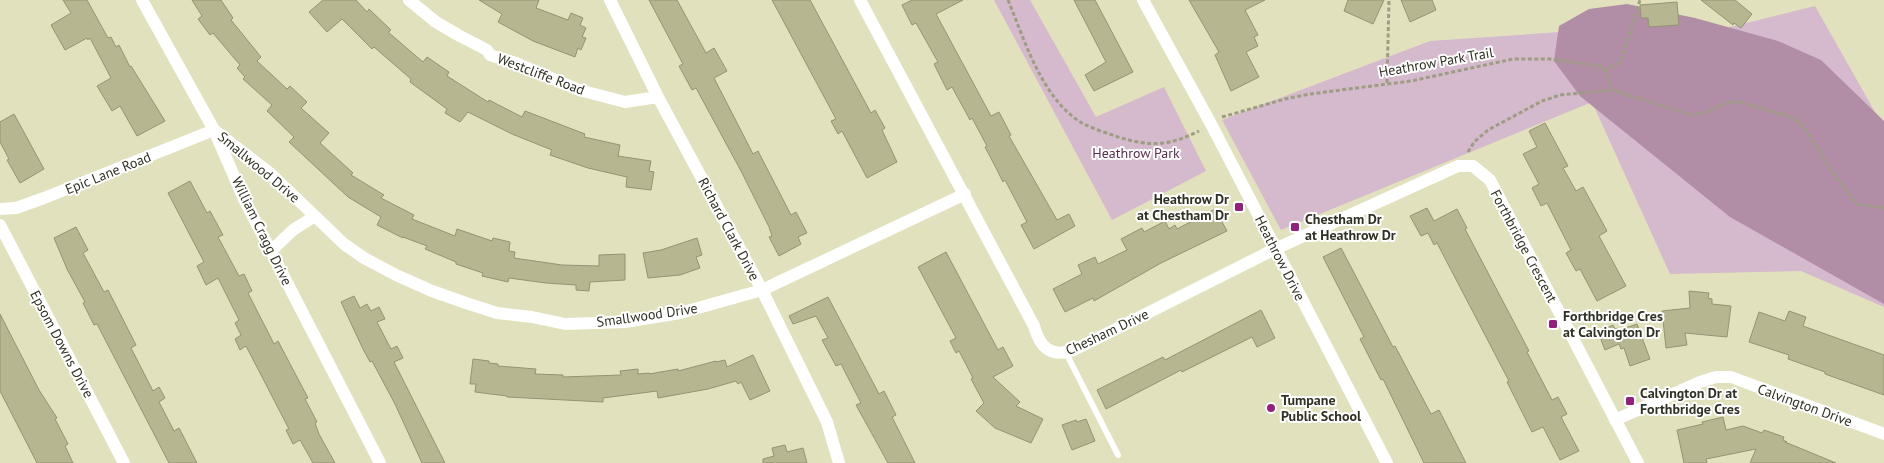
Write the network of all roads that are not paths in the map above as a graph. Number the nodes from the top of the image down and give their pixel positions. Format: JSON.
{"nodes":[{"id":1,"x":142,"y":0,"type":"edge"},
{"id":2,"x":409,"y":0,"type":"edge"},
{"id":3,"x":610,"y":0,"type":"edge"},
{"id":4,"x":860,"y":0,"type":"edge"},
{"id":5,"x":1143,"y":0,"type":"edge"},
{"id":6,"x":658,"y":97,"type":"junction"},
{"id":7,"x":214,"y":130,"type":"junction"},
{"id":8,"x":1469,"y":165,"type":"joint"},
{"id":9,"x":966,"y":194,"type":"junction"},
{"id":10,"x":0,"y":209,"type":"edge"},
{"id":11,"x":315,"y":216,"type":"junction"},
{"id":12,"x":0,"y":225,"type":"edge"},
{"id":13,"x":1275,"y":249,"type":"junction"},
{"id":14,"x":271,"y":251,"type":"junction"},
{"id":15,"x":762,"y":290,"type":"junction"},
{"id":16,"x":1066,"y":353,"type":"junction"},
{"id":17,"x":1615,"y":420,"type":"junction"},
{"id":18,"x":1884,"y":434,"type":"edge"},
{"id":19,"x":1118,"y":455,"type":"dead end"},
{"id":20,"x":124,"y":463,"type":"edge"},
{"id":21,"x":380,"y":463,"type":"edge"},
{"id":22,"x":839,"y":463,"type":"edge"},
{"id":23,"x":1387,"y":463,"type":"edge"},
{"id":24,"x":1638,"y":463,"type":"edge"}],
"edges":[{"from":1,"to":7,"type":"street","name":"William Cragg Drive"},
{"from":2,"to":6,"type":"street","name":"Westcliffe Road"},
{"from":3,"to":6,"type":"street","name":"Richard Clark Drive"},
{"from":4,"to":9,"type":"street","name":"Chesham Drive"},
{"from":5,"to":13,"type":"street","name":"Heathrow Drive"},
{"from":6,"to":15,"type":"street","name":"Richard Clark Drive"},
{"from":7,"to":10,"type":"street","name":"Epic Lane Road"},
{"from":7,"to":11,"type":"street","name":"Smallwood Drive"},
{"from":7,"to":14,"type":"street","name":"William Cragg Drive"},
{"from":8,"to":13,"type":"street","name":"Chesham Drive"},
{"from":8,"to":17,"type":"street","name":"Forthbridge Crescent"},
{"from":9,"to":15,"type":"street","name":"Smallwood Drive"},
{"from":9,"to":16,"type":"street","name":"Chesham Drive"},
{"from":11,"to":14,"type":"street"},
{"from":11,"to":15,"type":"street","name":"Smallwood Drive"},
{"from":12,"to":20,"type":"street","name":"Epsom Downs Drive"},
{"from":13,"to":16,"type":"street","name":"Chesham Drive"},
{"from":13,"to":23,"type":"street","name":"Heathrow Drive"},
{"from":14,"to":21,"type":"street","name":"William Cragg Drive"},
{"from":15,"to":22,"type":"street","name":"Richard Clark Drive"},
{"from":16,"to":19,"type":"lane"},
{"from":17,"to":18,"type":"street","name":"Calvington Drive"},
{"from":17,"to":24,"type":"street","name":"Forthbridge Crescent"}]}
